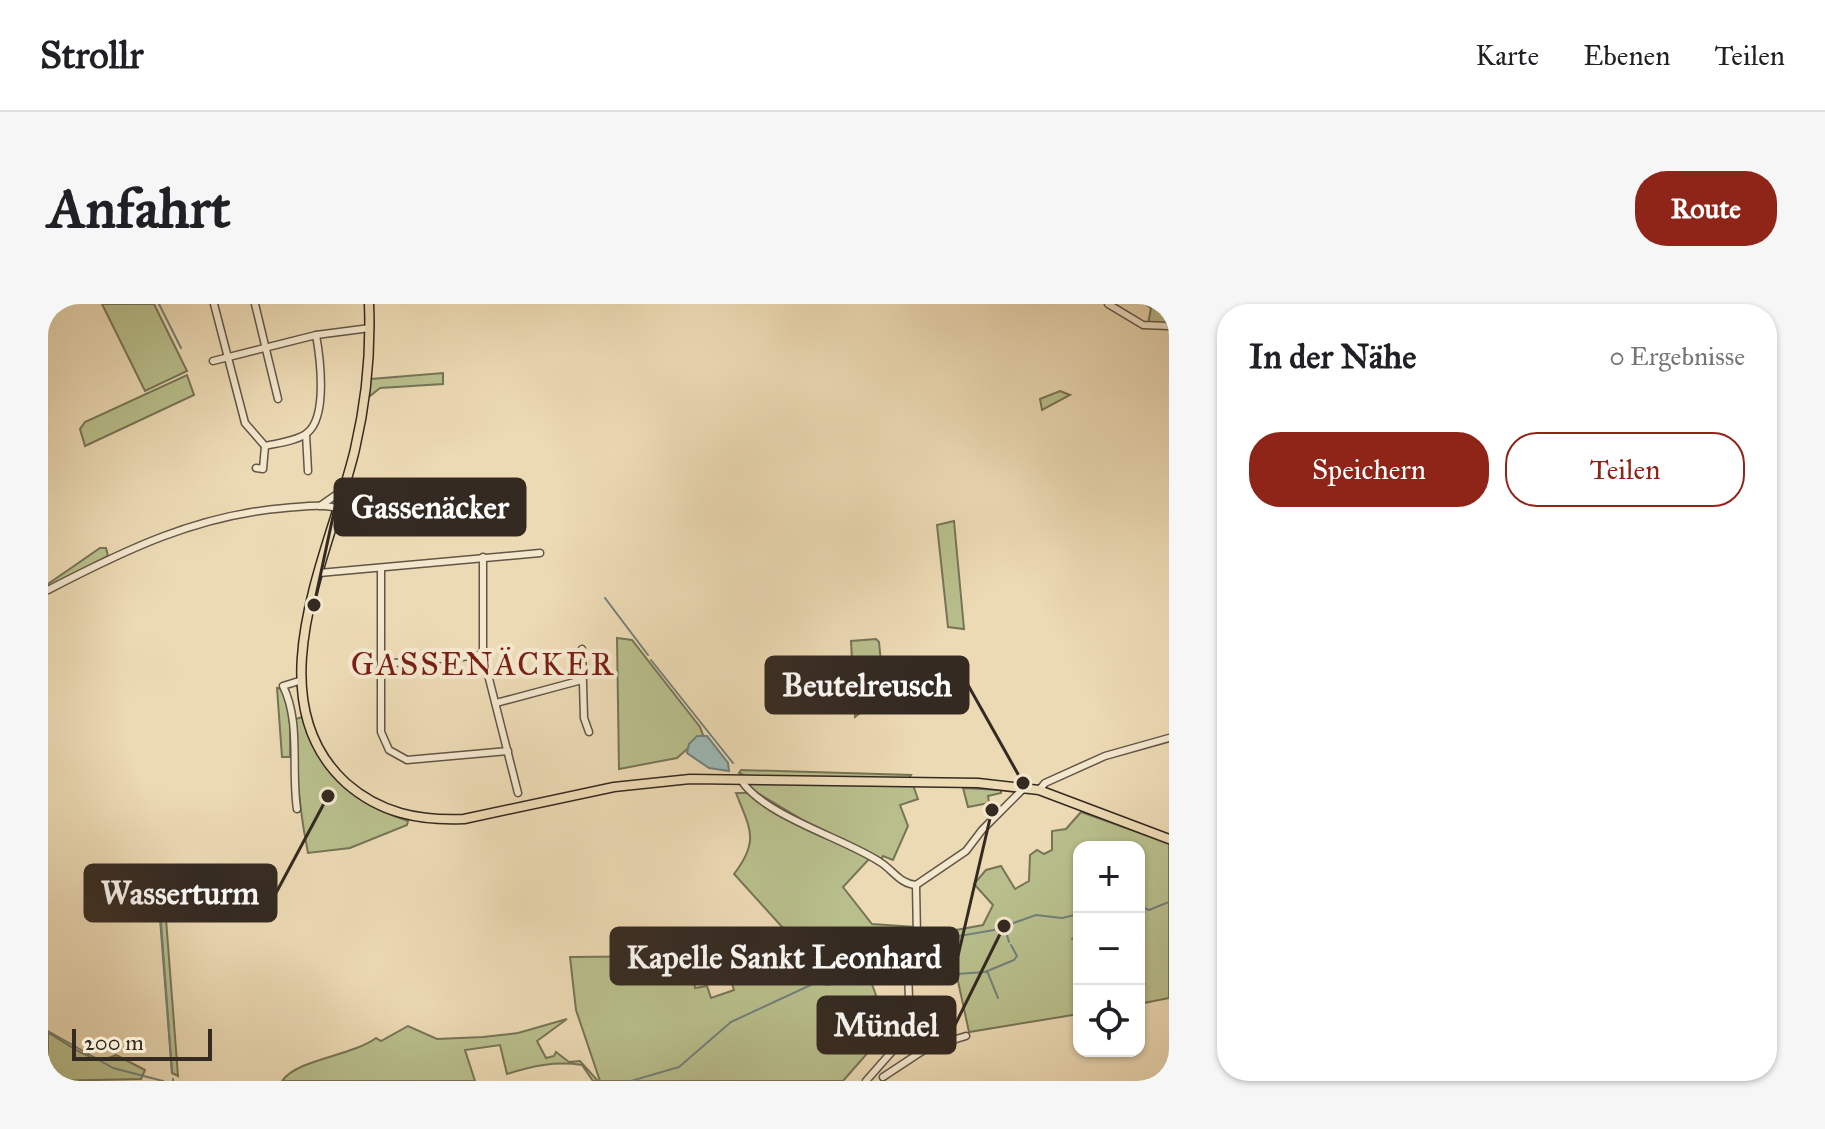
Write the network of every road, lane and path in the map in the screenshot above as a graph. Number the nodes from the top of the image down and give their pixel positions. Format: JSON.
{"nodes":[{"id":1,"x":214,"y":304,"type":"edge"},
{"id":2,"x":255,"y":304,"type":"edge"},
{"id":3,"x":369,"y":304,"type":"edge"},
{"id":4,"x":1108,"y":304,"type":"edge"},
{"id":5,"x":1169,"y":326,"type":"edge"},
{"id":6,"x":370,"y":328,"type":"junction"},
{"id":7,"x":316,"y":335,"type":"junction"},
{"id":8,"x":267,"y":347,"type":"junction"},
{"id":9,"x":227,"y":357,"type":"junction"},
{"id":10,"x":213,"y":361,"type":"dead end"},
{"id":11,"x":278,"y":399,"type":"dead end"},
{"id":12,"x":306,"y":434,"type":"junction"},
{"id":13,"x":265,"y":446,"type":"junction"},
{"id":14,"x":256,"y":468,"type":"dead end"},
{"id":15,"x":308,"y":471,"type":"dead end"},
{"id":16,"x":345,"y":488,"type":"junction"},
{"id":17,"x":320,"y":506,"type":"junction"},
{"id":18,"x":340,"y":509,"type":"junction"},
{"id":19,"x":540,"y":553,"type":"dead end"},
{"id":20,"x":483,"y":557,"type":"junction"},
{"id":21,"x":381,"y":569,"type":"junction"},
{"id":22,"x":319,"y":573,"type":"junction"},
{"id":23,"x":48,"y":590,"type":"edge"},
{"id":24,"x":582,"y":649,"type":"dead end"},
{"id":25,"x":483,"y":655,"type":"junction"},
{"id":26,"x":383,"y":664,"type":"junction"},
{"id":27,"x":302,"y":680,"type":"junction"},
{"id":28,"x":582,"y":680,"type":"junction"},
{"id":29,"x":496,"y":703,"type":"junction"},
{"id":30,"x":589,"y":732,"type":"dead end"},
{"id":31,"x":1169,"y":738,"type":"edge"},
{"id":32,"x":508,"y":751,"type":"junction"},
{"id":33,"x":740,"y":779,"type":"junction"},
{"id":34,"x":1025,"y":787,"type":"junction"},
{"id":35,"x":1039,"y":790,"type":"junction"},
{"id":36,"x":518,"y":793,"type":"dead end"},
{"id":37,"x":297,"y":809,"type":"dead end"},
{"id":38,"x":1169,"y":839,"type":"edge"},
{"id":39,"x":916,"y":885,"type":"junction"},
{"id":40,"x":966,"y":1036,"type":"dead end"},
{"id":41,"x":877,"y":1070,"type":"junction"},
{"id":42,"x":883,"y":1079,"type":"edge"},
{"id":43,"x":866,"y":1081,"type":"edge"}],
"edges":[{"from":1,"to":9,"type":"street"},
{"from":2,"to":8,"type":"street"},
{"from":3,"to":6,"type":"main road"},
{"from":4,"to":5,"type":"street"},
{"from":6,"to":7,"type":"street"},
{"from":6,"to":16,"type":"main road"},
{"from":7,"to":8,"type":"street"},
{"from":7,"to":12,"type":"street"},
{"from":8,"to":9,"type":"street"},
{"from":8,"to":11,"type":"street"},
{"from":9,"to":10,"type":"street"},
{"from":9,"to":13,"type":"street"},
{"from":12,"to":13,"type":"street"},
{"from":12,"to":15,"type":"street"},
{"from":13,"to":14,"type":"street"},
{"from":16,"to":17,"type":"street"},
{"from":16,"to":18,"type":"main road"},
{"from":17,"to":18,"type":"street"},
{"from":17,"to":23,"type":"street"},
{"from":18,"to":22,"type":"main road"},
{"from":19,"to":20,"type":"street"},
{"from":20,"to":21,"type":"street"},
{"from":20,"to":25,"type":"street"},
{"from":21,"to":22,"type":"street"},
{"from":21,"to":26,"type":"street"},
{"from":22,"to":27,"type":"main road"},
{"from":24,"to":28,"type":"street"},
{"from":25,"to":26,"type":"street"},
{"from":25,"to":29,"type":"street"},
{"from":26,"to":32,"type":"street"},
{"from":27,"to":33,"type":"main road"},
{"from":27,"to":37,"type":"street"},
{"from":28,"to":29,"type":"street"},
{"from":28,"to":30,"type":"street"},
{"from":29,"to":32,"type":"street"},
{"from":31,"to":35,"type":"street"},
{"from":32,"to":36,"type":"street"},
{"from":33,"to":34,"type":"main road"},
{"from":33,"to":39,"type":"street"},
{"from":34,"to":35,"type":"main road"},
{"from":34,"to":39,"type":"street"},
{"from":35,"to":38,"type":"main road"},
{"from":39,"to":41,"type":"street"},
{"from":40,"to":42,"type":"street"},
{"from":41,"to":42,"type":"street"},
{"from":41,"to":43,"type":"street"}]}
